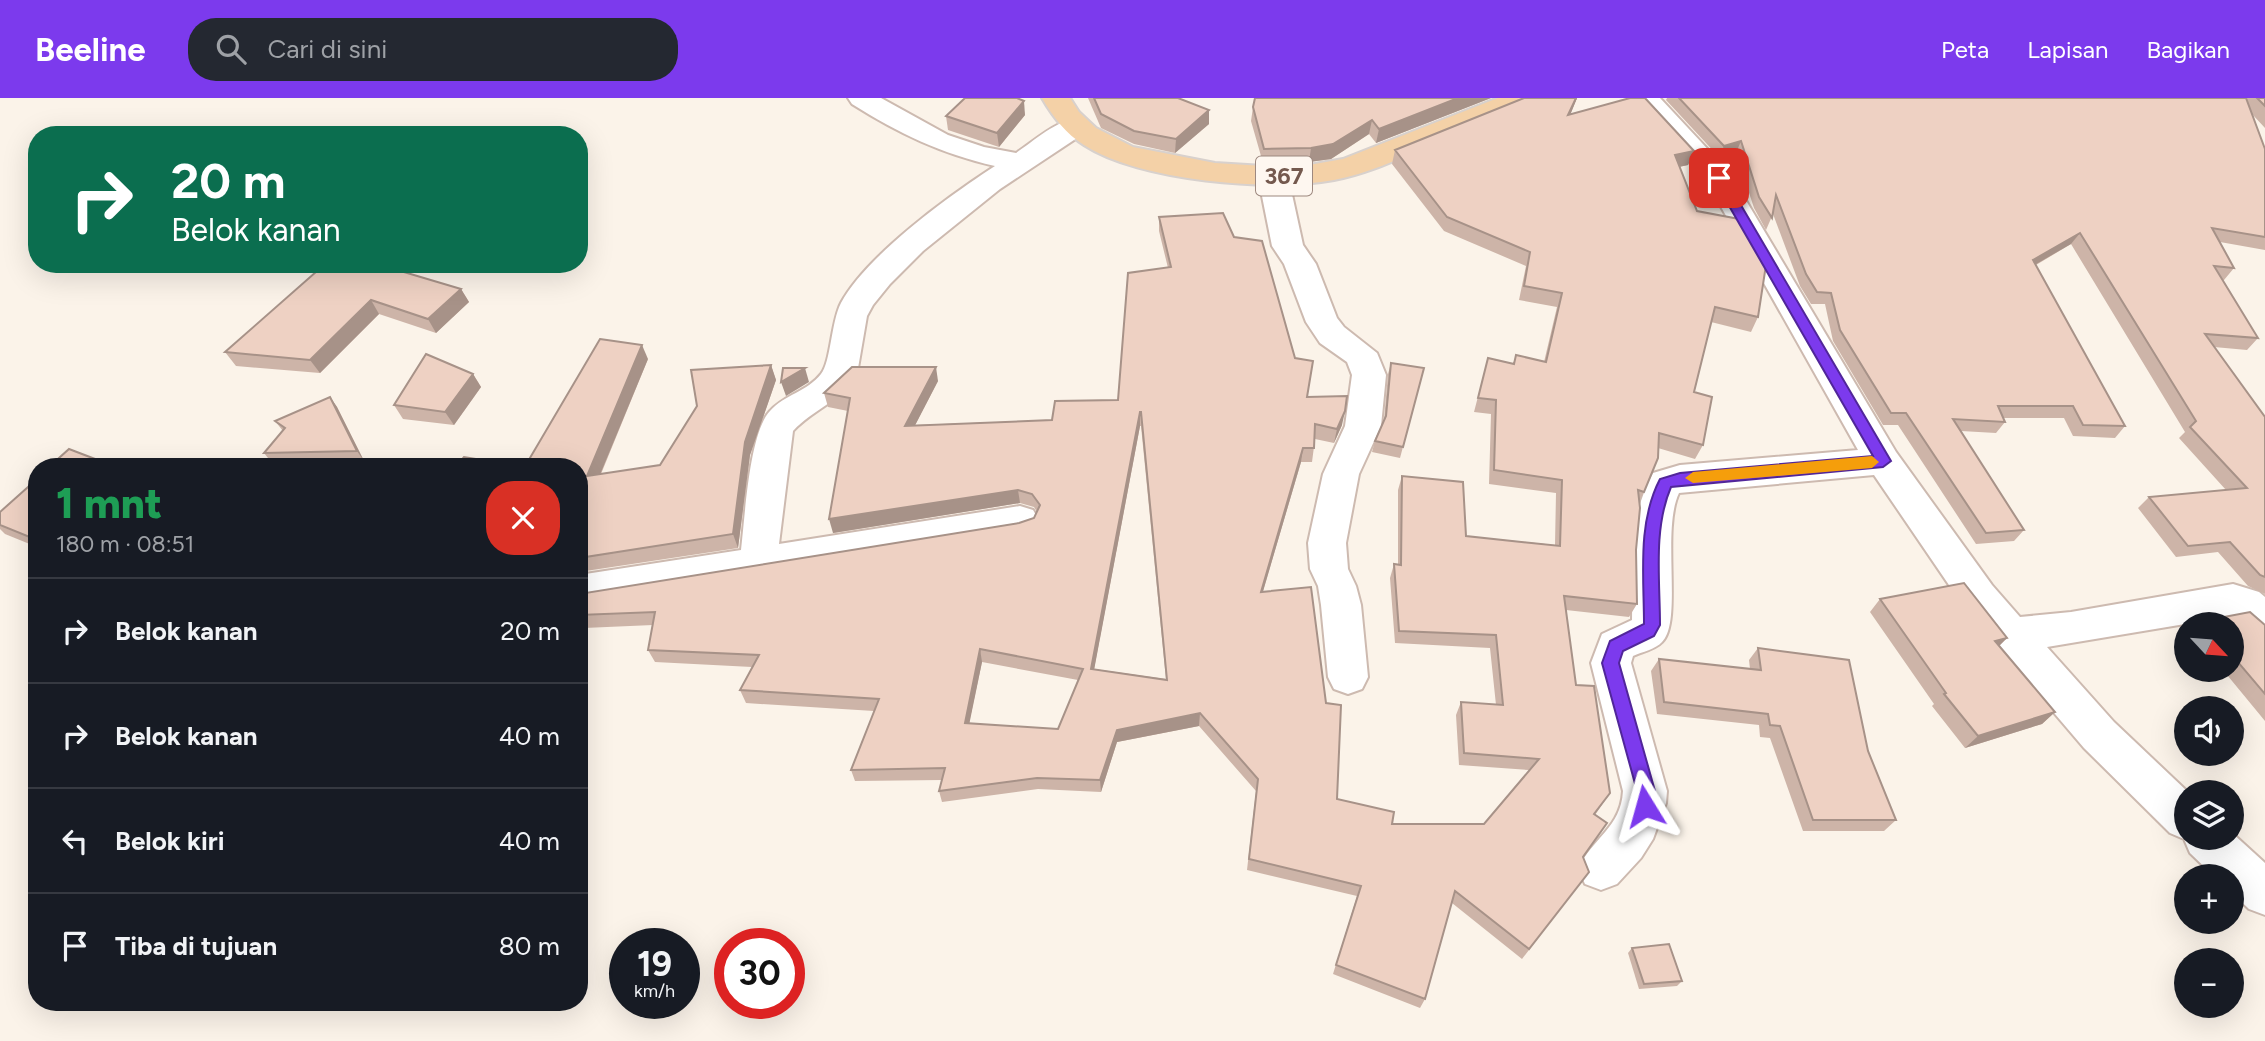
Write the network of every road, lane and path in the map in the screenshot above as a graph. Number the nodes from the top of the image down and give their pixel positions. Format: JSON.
{"nodes":[{"id":1,"x":862,"y":98,"type":"edge"},
{"id":2,"x":1056,"y":98,"type":"edge"},
{"id":3,"x":1523,"y":98,"type":"edge"},
{"id":4,"x":1645,"y":98,"type":"edge"},
{"id":5,"x":1076,"y":126,"type":"junction"},
{"id":6,"x":1023,"y":163,"type":"junction"},
{"id":7,"x":1273,"y":176,"type":"junction"},
{"id":8,"x":1883,"y":461,"type":"junction"},
{"id":9,"x":1020,"y":520,"type":"edge"},
{"id":10,"x":758,"y":564,"type":"junction"},
{"id":11,"x":588,"y":590,"type":"edge"},
{"id":12,"x":2265,"y":621,"type":"edge"},
{"id":13,"x":2011,"y":634,"type":"junction"},
{"id":14,"x":1348,"y":677,"type":"dead end"},
{"id":15,"x":2174,"y":807,"type":"edge"},
{"id":16,"x":2219,"y":850,"type":"edge"},
{"id":17,"x":1601,"y":869,"type":"dead end"},
{"id":18,"x":2265,"y":892,"type":"edge"}],
"edges":[{"from":1,"to":6,"type":"street"},
{"from":2,"to":5,"type":"main road","number":"367"},
{"from":3,"to":7,"type":"main road","number":"367"},
{"from":4,"to":8,"type":"street"},
{"from":5,"to":6,"type":"street"},
{"from":5,"to":7,"type":"main road","number":"367"},
{"from":6,"to":10,"type":"street"},
{"from":7,"to":14,"type":"street"},
{"from":8,"to":13,"type":"street"},
{"from":8,"to":17,"type":"street"},
{"from":9,"to":10,"type":"street"},
{"from":10,"to":11,"type":"street"},
{"from":12,"to":13,"type":"street"},
{"from":13,"to":15,"type":"street"},
{"from":16,"to":18,"type":"street"}]}
